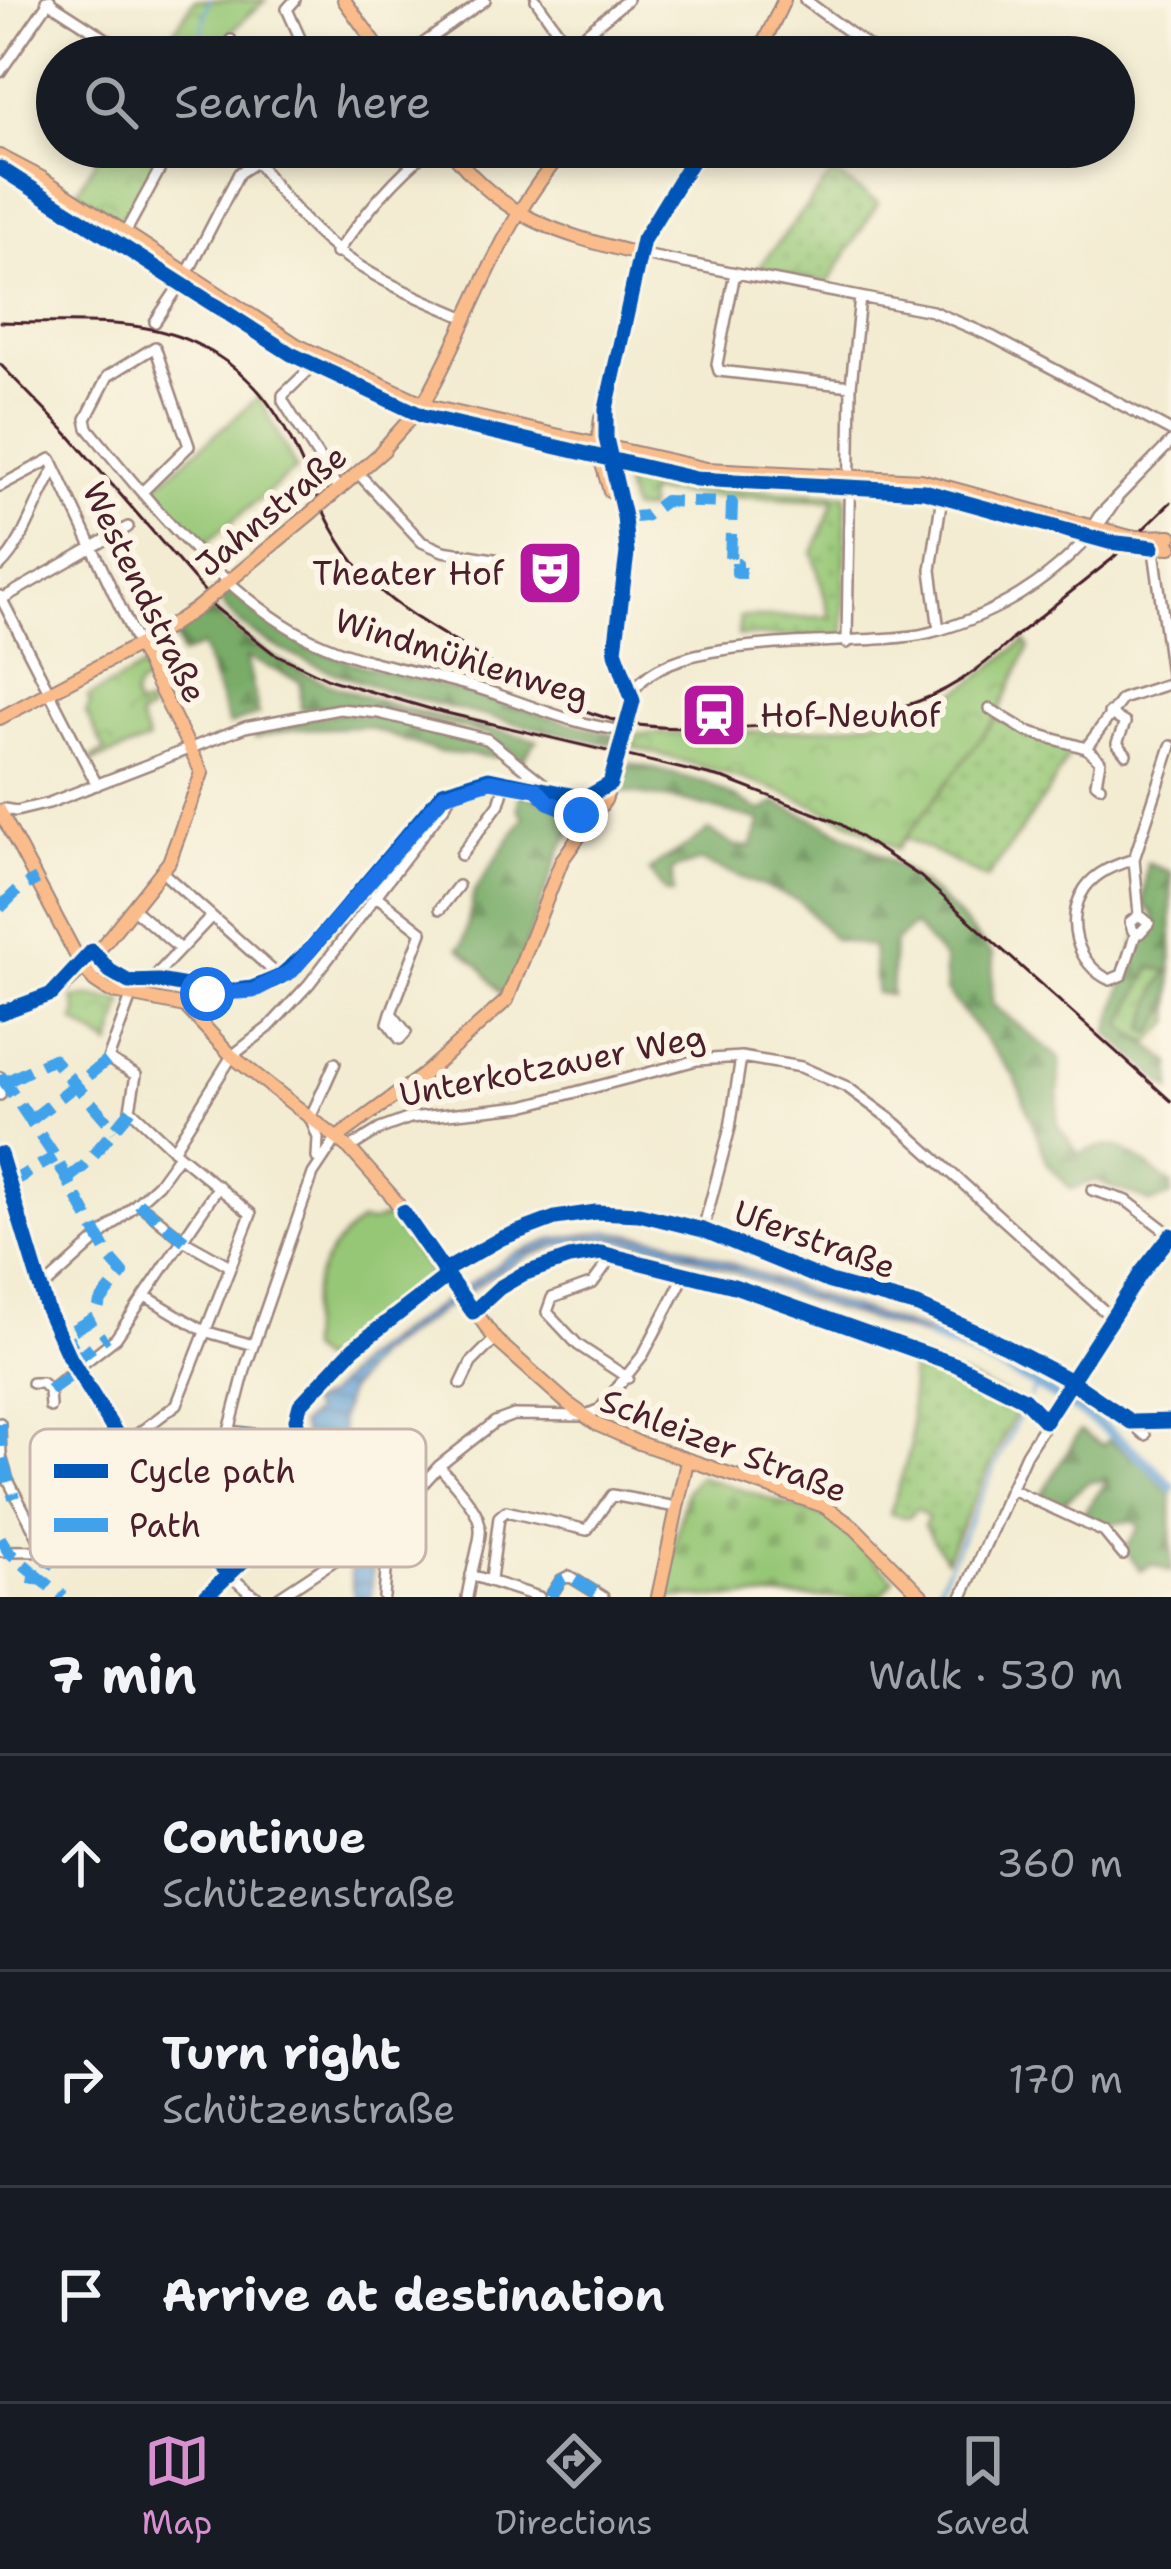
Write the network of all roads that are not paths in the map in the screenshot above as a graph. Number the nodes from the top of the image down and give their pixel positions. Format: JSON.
{"nodes":[{"id":1,"x":296,"y":0,"type":"edge"},
{"id":2,"x":461,"y":0,"type":"edge"},
{"id":3,"x":484,"y":0,"type":"edge"},
{"id":4,"x":536,"y":0,"type":"edge"},
{"id":5,"x":627,"y":0,"type":"edge"},
{"id":6,"x":784,"y":0,"type":"edge"},
{"id":7,"x":805,"y":0,"type":"edge"},
{"id":8,"x":49,"y":1,"type":"edge"},
{"id":9,"x":346,"y":1,"type":"edge"},
{"id":10,"x":469,"y":11,"type":"junction"},
{"id":11,"x":102,"y":36,"type":"edge"},
{"id":12,"x":299,"y":36,"type":"edge"},
{"id":13,"x":370,"y":36,"type":"edge"},
{"id":14,"x":434,"y":36,"type":"edge"},
{"id":15,"x":562,"y":36,"type":"edge"},
{"id":16,"x":590,"y":36,"type":"edge"},
{"id":17,"x":767,"y":36,"type":"edge"},
{"id":18,"x":854,"y":36,"type":"edge"},
{"id":19,"x":0,"y":72,"type":"edge"},
{"id":20,"x":0,"y":156,"type":"edge"},
{"id":21,"x":0,"y":168,"type":"edge"},
{"id":22,"x":161,"y":168,"type":"edge"},
{"id":23,"x":247,"y":168,"type":"edge"},
{"id":24,"x":262,"y":168,"type":"edge"},
{"id":25,"x":406,"y":168,"type":"edge"},
{"id":26,"x":466,"y":168,"type":"edge"},
{"id":27,"x":553,"y":168,"type":"edge"},
{"id":28,"x":687,"y":168,"type":"edge"},
{"id":29,"x":519,"y":215,"type":"junction"},
{"id":30,"x":125,"y":233,"type":"junction"},
{"id":31,"x":336,"y":253,"type":"junction"},
{"id":32,"x":638,"y":254,"type":"junction"},
{"id":33,"x":735,"y":273,"type":"junction"},
{"id":34,"x":184,"y":279,"type":"junction"},
{"id":35,"x":860,"y":297,"type":"junction"},
{"id":36,"x":155,"y":322,"type":"dead end"},
{"id":37,"x":463,"y":325,"type":"junction"},
{"id":38,"x":313,"y":366,"type":"junction"},
{"id":39,"x":851,"y":386,"type":"junction"},
{"id":40,"x":422,"y":410,"type":"junction"},
{"id":41,"x":1171,"y":431,"type":"edge"},
{"id":42,"x":1171,"y":442,"type":"edge"},
{"id":43,"x":604,"y":453,"type":"junction"},
{"id":44,"x":53,"y":464,"type":"junction"},
{"id":45,"x":358,"y":473,"type":"junction"},
{"id":46,"x":851,"y":480,"type":"junction"},
{"id":47,"x":0,"y":486,"type":"edge"},
{"id":48,"x":142,"y":492,"type":"junction"},
{"id":49,"x":335,"y":493,"type":"junction"},
{"id":50,"x":942,"y":496,"type":"junction"},
{"id":51,"x":128,"y":527,"type":"dead end"},
{"id":52,"x":1092,"y":531,"type":"junction"},
{"id":53,"x":1171,"y":536,"type":"edge"},
{"id":54,"x":1139,"y":542,"type":"junction"},
{"id":55,"x":92,"y":547,"type":"junction"},
{"id":56,"x":1171,"y":547,"type":"edge"},
{"id":57,"x":500,"y":560,"type":"dead end"},
{"id":58,"x":1171,"y":565,"type":"edge"},
{"id":59,"x":0,"y":566,"type":"edge"},
{"id":60,"x":1154,"y":569,"type":"junction"},
{"id":61,"x":225,"y":584,"type":"junction"},
{"id":62,"x":0,"y":598,"type":"edge"},
{"id":63,"x":939,"y":630,"type":"junction"},
{"id":64,"x":847,"y":643,"type":"junction"},
{"id":65,"x":138,"y":645,"type":"junction"},
{"id":66,"x":1168,"y":650,"type":"edge"},
{"id":67,"x":1171,"y":678,"type":"edge"},
{"id":68,"x":50,"y":692,"type":"junction"},
{"id":69,"x":632,"y":694,"type":"junction"},
{"id":70,"x":990,"y":709,"type":"dead end"},
{"id":71,"x":1109,"y":713,"type":"junction"},
{"id":72,"x":0,"y":718,"type":"edge"},
{"id":73,"x":624,"y":738,"type":"junction"},
{"id":74,"x":1171,"y":746,"type":"edge"},
{"id":75,"x":191,"y":748,"type":"junction"},
{"id":76,"x":1086,"y":748,"type":"junction"},
{"id":77,"x":1126,"y":754,"type":"dead end"},
{"id":78,"x":614,"y":779,"type":"junction"},
{"id":79,"x":505,"y":784,"type":"junction"},
{"id":80,"x":97,"y":785,"type":"junction"},
{"id":81,"x":1100,"y":786,"type":"dead end"},
{"id":82,"x":536,"y":789,"type":"junction"},
{"id":83,"x":451,"y":792,"type":"junction"},
{"id":84,"x":558,"y":794,"type":"junction"},
{"id":85,"x":2,"y":808,"type":"edge"},
{"id":86,"x":27,"y":809,"type":"junction"},
{"id":87,"x":12,"y":828,"type":"junction"},
{"id":88,"x":584,"y":828,"type":"junction"},
{"id":89,"x":461,"y":855,"type":"dead end"},
{"id":90,"x":1134,"y":860,"type":"junction"},
{"id":91,"x":161,"y":871,"type":"junction"},
{"id":92,"x":458,"y":886,"type":"dead end"},
{"id":93,"x":375,"y":895,"type":"junction"},
{"id":94,"x":132,"y":908,"type":"junction"},
{"id":95,"x":440,"y":909,"type":"dead end"},
{"id":96,"x":211,"y":917,"type":"junction"},
{"id":97,"x":180,"y":949,"type":"junction"},
{"id":98,"x":84,"y":969,"type":"junction"},
{"id":99,"x":281,"y":978,"type":"junction"},
{"id":100,"x":154,"y":983,"type":"junction"},
{"id":101,"x":130,"y":989,"type":"junction"},
{"id":102,"x":0,"y":1013,"type":"edge"},
{"id":103,"x":391,"y":1013,"type":"dead end"},
{"id":104,"x":232,"y":1056,"type":"junction"},
{"id":105,"x":741,"y":1057,"type":"junction"},
{"id":106,"x":335,"y":1063,"type":"dead end"},
{"id":107,"x":0,"y":1077,"type":"edge"},
{"id":108,"x":1,"y":1092,"type":"edge"},
{"id":109,"x":309,"y":1114,"type":"junction"},
{"id":110,"x":343,"y":1143,"type":"junction"},
{"id":111,"x":176,"y":1153,"type":"junction"},
{"id":112,"x":0,"y":1154,"type":"edge"},
{"id":113,"x":313,"y":1174,"type":"junction"},
{"id":114,"x":219,"y":1186,"type":"junction"},
{"id":115,"x":1093,"y":1190,"type":"dead end"},
{"id":116,"x":138,"y":1203,"type":"junction"},
{"id":117,"x":703,"y":1229,"type":"junction"},
{"id":118,"x":1171,"y":1235,"type":"edge"},
{"id":119,"x":184,"y":1240,"type":"junction"},
{"id":120,"x":608,"y":1262,"type":"dead end"},
{"id":121,"x":230,"y":1266,"type":"junction"},
{"id":122,"x":687,"y":1271,"type":"dead end"},
{"id":123,"x":447,"y":1275,"type":"junction"},
{"id":124,"x":42,"y":1289,"type":"junction"},
{"id":125,"x":147,"y":1297,"type":"junction"},
{"id":126,"x":1112,"y":1318,"type":"junction"},
{"id":127,"x":204,"y":1331,"type":"junction"},
{"id":128,"x":495,"y":1339,"type":"junction"},
{"id":129,"x":253,"y":1345,"type":"junction"},
{"id":130,"x":78,"y":1371,"type":"junction"},
{"id":131,"x":628,"y":1378,"type":"junction"},
{"id":132,"x":32,"y":1383,"type":"dead end"},
{"id":133,"x":460,"y":1384,"type":"dead end"},
{"id":134,"x":1068,"y":1384,"type":"junction"},
{"id":135,"x":50,"y":1390,"type":"junction"},
{"id":136,"x":50,"y":1407,"type":"dead end"},
{"id":137,"x":584,"y":1416,"type":"junction"},
{"id":138,"x":0,"y":1423,"type":"edge"},
{"id":139,"x":113,"y":1429,"type":"edge"},
{"id":140,"x":144,"y":1429,"type":"edge"},
{"id":141,"x":231,"y":1429,"type":"edge"},
{"id":142,"x":1145,"y":1435,"type":"dead end"},
{"id":143,"x":659,"y":1451,"type":"junction"},
{"id":144,"x":687,"y":1462,"type":"junction"},
{"id":145,"x":439,"y":1466,"type":"junction"},
{"id":146,"x":426,"y":1480,"type":"edge"},
{"id":147,"x":682,"y":1483,"type":"junction"},
{"id":148,"x":1011,"y":1489,"type":"junction"},
{"id":149,"x":676,"y":1507,"type":"junction"},
{"id":150,"x":30,"y":1522,"type":"edge"},
{"id":151,"x":1123,"y":1555,"type":"dead end"},
{"id":152,"x":222,"y":1567,"type":"edge"},
{"id":153,"x":323,"y":1567,"type":"edge"},
{"id":154,"x":387,"y":1567,"type":"edge"},
{"id":155,"x":471,"y":1575,"type":"junction"},
{"id":156,"x":490,"y":1579,"type":"junction"},
{"id":157,"x":257,"y":1597,"type":"edge"},
{"id":158,"x":279,"y":1597,"type":"edge"},
{"id":159,"x":385,"y":1597,"type":"edge"},
{"id":160,"x":466,"y":1597,"type":"edge"},
{"id":161,"x":538,"y":1597,"type":"edge"},
{"id":162,"x":550,"y":1597,"type":"edge"},
{"id":163,"x":603,"y":1597,"type":"edge"},
{"id":164,"x":658,"y":1597,"type":"edge"},
{"id":165,"x":923,"y":1597,"type":"edge"},
{"id":166,"x":962,"y":1597,"type":"edge"}],
"edges":[{"from":1,"to":12,"type":"street"},
{"from":2,"to":10,"type":"street"},
{"from":3,"to":10,"type":"street"},
{"from":4,"to":15,"type":"street"},
{"from":5,"to":16,"type":"street"},
{"from":6,"to":17,"type":"main road"},
{"from":7,"to":18,"type":"street"},
{"from":8,"to":11,"type":"street"},
{"from":8,"to":19,"type":"street"},
{"from":9,"to":13,"type":"main road"},
{"from":10,"to":14,"type":"street"},
{"from":20,"to":30,"type":"main road"},
{"from":21,"to":34,"type":"main road"},
{"from":22,"to":30,"type":"street"},
{"from":23,"to":34,"type":"street"},
{"from":24,"to":31,"type":"street"},
{"from":25,"to":31,"type":"street"},
{"from":26,"to":29,"type":"main road"},
{"from":27,"to":29,"type":"main road","name":"Jahnstraße"},
{"from":28,"to":32,"type":"main road"},
{"from":29,"to":32,"type":"main road"},
{"from":29,"to":37,"type":"main road","name":"Jahnstraße"},
{"from":30,"to":34,"type":"main road"},
{"from":31,"to":37,"type":"street"},
{"from":32,"to":33,"type":"street"},
{"from":32,"to":43,"type":"main road"},
{"from":33,"to":35,"type":"street"},
{"from":33,"to":39,"type":"street"},
{"from":34,"to":36,"type":"street"},
{"from":34,"to":38,"type":"main road"},
{"from":34,"to":40,"type":"main road"},
{"from":35,"to":39,"type":"street"},
{"from":35,"to":41,"type":"street"},
{"from":37,"to":40,"type":"main road","name":"Jahnstraße"},
{"from":38,"to":40,"type":"main road"},
{"from":38,"to":49,"type":"street"},
{"from":39,"to":46,"type":"street"},
{"from":40,"to":43,"type":"main road"},
{"from":40,"to":45,"type":"main road","name":"Jahnstraße"},
{"from":42,"to":52,"type":"street"},
{"from":43,"to":46,"type":"main road"},
{"from":43,"to":69,"type":"main road"},
{"from":44,"to":47,"type":"street"},
{"from":44,"to":55,"type":"street","name":"Westendstraße"},
{"from":44,"to":59,"type":"street"},
{"from":45,"to":49,"type":"main road","name":"Jahnstraße"},
{"from":45,"to":57,"type":"street"},
{"from":46,"to":50,"type":"main road"},
{"from":46,"to":52,"type":"main road"},
{"from":46,"to":64,"type":"street"},
{"from":48,"to":48,"type":"street","name":"Windmühlenweg"},
{"from":48,"to":61,"type":"street","name":"Windmühlenweg"},
{"from":49,"to":61,"type":"main road","name":"Jahnstraße","bridge":true},
{"from":50,"to":52,"type":"main road"},
{"from":50,"to":63,"type":"street"},
{"from":51,"to":55,"type":"street"},
{"from":52,"to":54,"type":"main road"},
{"from":52,"to":63,"type":"street"},
{"from":53,"to":54,"type":"main road"},
{"from":54,"to":56,"type":"main road"},
{"from":54,"to":60,"type":"street"},
{"from":55,"to":62,"type":"street"},
{"from":55,"to":65,"type":"street","name":"Westendstraße"},
{"from":58,"to":60,"type":"street"},
{"from":60,"to":66,"type":"street"},
{"from":61,"to":65,"type":"main road","name":"Jahnstraße","bridge":true},
{"from":61,"to":73,"type":"street","name":"Windmühlenweg"},
{"from":62,"to":68,"type":"street"},
{"from":63,"to":64,"type":"street"},
{"from":64,"to":69,"type":"street"},
{"from":65,"to":68,"type":"main road","name":"Jahnstraße"},
{"from":65,"to":75,"type":"main road","name":"Westendstraße"},
{"from":66,"to":67,"type":"street"},
{"from":67,"to":71,"type":"street"},
{"from":68,"to":72,"type":"main road","name":"Jahnstraße"},
{"from":68,"to":80,"type":"street"},
{"from":69,"to":73,"type":"main road"},
{"from":70,"to":76,"type":"street"},
{"from":71,"to":76,"type":"street"},
{"from":71,"to":77,"type":"street"},
{"from":73,"to":78,"type":"main road","bridge":true},
{"from":74,"to":90,"type":"street"},
{"from":75,"to":80,"type":"street"},
{"from":75,"to":84,"type":"street"},
{"from":75,"to":91,"type":"main road"},
{"from":76,"to":81,"type":"street"},
{"from":78,"to":84,"type":"street"},
{"from":78,"to":88,"type":"main road"},
{"from":79,"to":82,"type":"street"},
{"from":79,"to":83,"type":"street"},
{"from":79,"to":89,"type":"street"},
{"from":80,"to":86,"type":"street"},
{"from":82,"to":84,"type":"street"},
{"from":82,"to":88,"type":"street"},
{"from":83,"to":93,"type":"street"},
{"from":83,"to":99,"type":"street"},
{"from":85,"to":86,"type":"street"},
{"from":85,"to":87,"type":"main road"},
{"from":86,"to":87,"type":"street"},
{"from":87,"to":98,"type":"main road"},
{"from":88,"to":110,"type":"main road"},
{"from":90,"to":90,"type":"street"},
{"from":91,"to":94,"type":"main road"},
{"from":91,"to":96,"type":"street"},
{"from":92,"to":95,"type":"street"},
{"from":93,"to":103,"type":"street"},
{"from":93,"to":104,"type":"street"},
{"from":94,"to":97,"type":"street"},
{"from":94,"to":98,"type":"main road"},
{"from":96,"to":97,"type":"street"},
{"from":96,"to":99,"type":"street"},
{"from":97,"to":100,"type":"street"},
{"from":98,"to":101,"type":"main road"},
{"from":98,"to":102,"type":"street"},
{"from":99,"to":100,"type":"street"},
{"from":100,"to":101,"type":"street"},
{"from":101,"to":104,"type":"main road"},
{"from":101,"to":111,"type":"street"},
{"from":104,"to":109,"type":"main road"},
{"from":104,"to":111,"type":"street"},
{"from":105,"to":110,"type":"street","name":"Unterkotzauer Weg"},
{"from":105,"to":117,"type":"street"},
{"from":105,"to":126,"type":"street","name":"Unterkotzauer Weg"},
{"from":106,"to":109,"type":"street"},
{"from":107,"to":108,"type":"street"},
{"from":109,"to":110,"type":"main road"},
{"from":109,"to":113,"type":"street"},
{"from":110,"to":113,"type":"street"},
{"from":110,"to":123,"type":"main road"},
{"from":111,"to":114,"type":"street"},
{"from":111,"to":116,"type":"street"},
{"from":112,"to":124,"type":"street"},
{"from":113,"to":129,"type":"street"},
{"from":114,"to":119,"type":"street"},
{"from":114,"to":121,"type":"street"},
{"from":115,"to":118,"type":"street"},
{"from":116,"to":119,"type":"street"},
{"from":116,"to":124,"type":"street"},
{"from":117,"to":123,"type":"street","name":"Uferstraße"},
{"from":117,"to":134,"type":"street","name":"Uferstraße"},
{"from":118,"to":126,"type":"street"},
{"from":119,"to":121,"type":"street"},
{"from":119,"to":125,"type":"street"},
{"from":120,"to":131,"type":"street"},
{"from":121,"to":127,"type":"street"},
{"from":122,"to":131,"type":"street"},
{"from":123,"to":128,"type":"main road"},
{"from":124,"to":130,"type":"street"},
{"from":125,"to":127,"type":"street"},
{"from":125,"to":130,"type":"street"},
{"from":126,"to":134,"type":"street"},
{"from":127,"to":129,"type":"street"},
{"from":127,"to":140,"type":"street"},
{"from":128,"to":133,"type":"street"},
{"from":128,"to":137,"type":"main road"},
{"from":129,"to":141,"type":"street"},
{"from":130,"to":135,"type":"street"},
{"from":130,"to":139,"type":"street"},
{"from":131,"to":137,"type":"street"},
{"from":132,"to":135,"type":"street"},
{"from":134,"to":142,"type":"street","name":"Uferstraße"},
{"from":134,"to":148,"type":"street"},
{"from":135,"to":136,"type":"street"},
{"from":137,"to":143,"type":"main road","name":"Schleizer Straße"},
{"from":137,"to":145,"type":"street","name":"Schleizer Straße"},
{"from":138,"to":150,"type":"street"},
{"from":143,"to":144,"type":"main road","name":"Schleizer Straße"},
{"from":143,"to":147,"type":"main road"},
{"from":144,"to":147,"type":"main road"},
{"from":144,"to":165,"type":"main road","name":"Schleizer Straße"},
{"from":145,"to":146,"type":"street","name":"Schleizer Straße"},
{"from":145,"to":155,"type":"street"},
{"from":147,"to":149,"type":"main road"},
{"from":148,"to":151,"type":"street"},
{"from":148,"to":166,"type":"street"},
{"from":149,"to":156,"type":"street"},
{"from":149,"to":164,"type":"main road"},
{"from":152,"to":157,"type":"street"},
{"from":153,"to":158,"type":"street","name":"Schleizer Straße"},
{"from":154,"to":159,"type":"street"},
{"from":155,"to":156,"type":"street"},
{"from":155,"to":160,"type":"street"},
{"from":156,"to":161,"type":"street"},
{"from":162,"to":163,"type":"street"}]}
